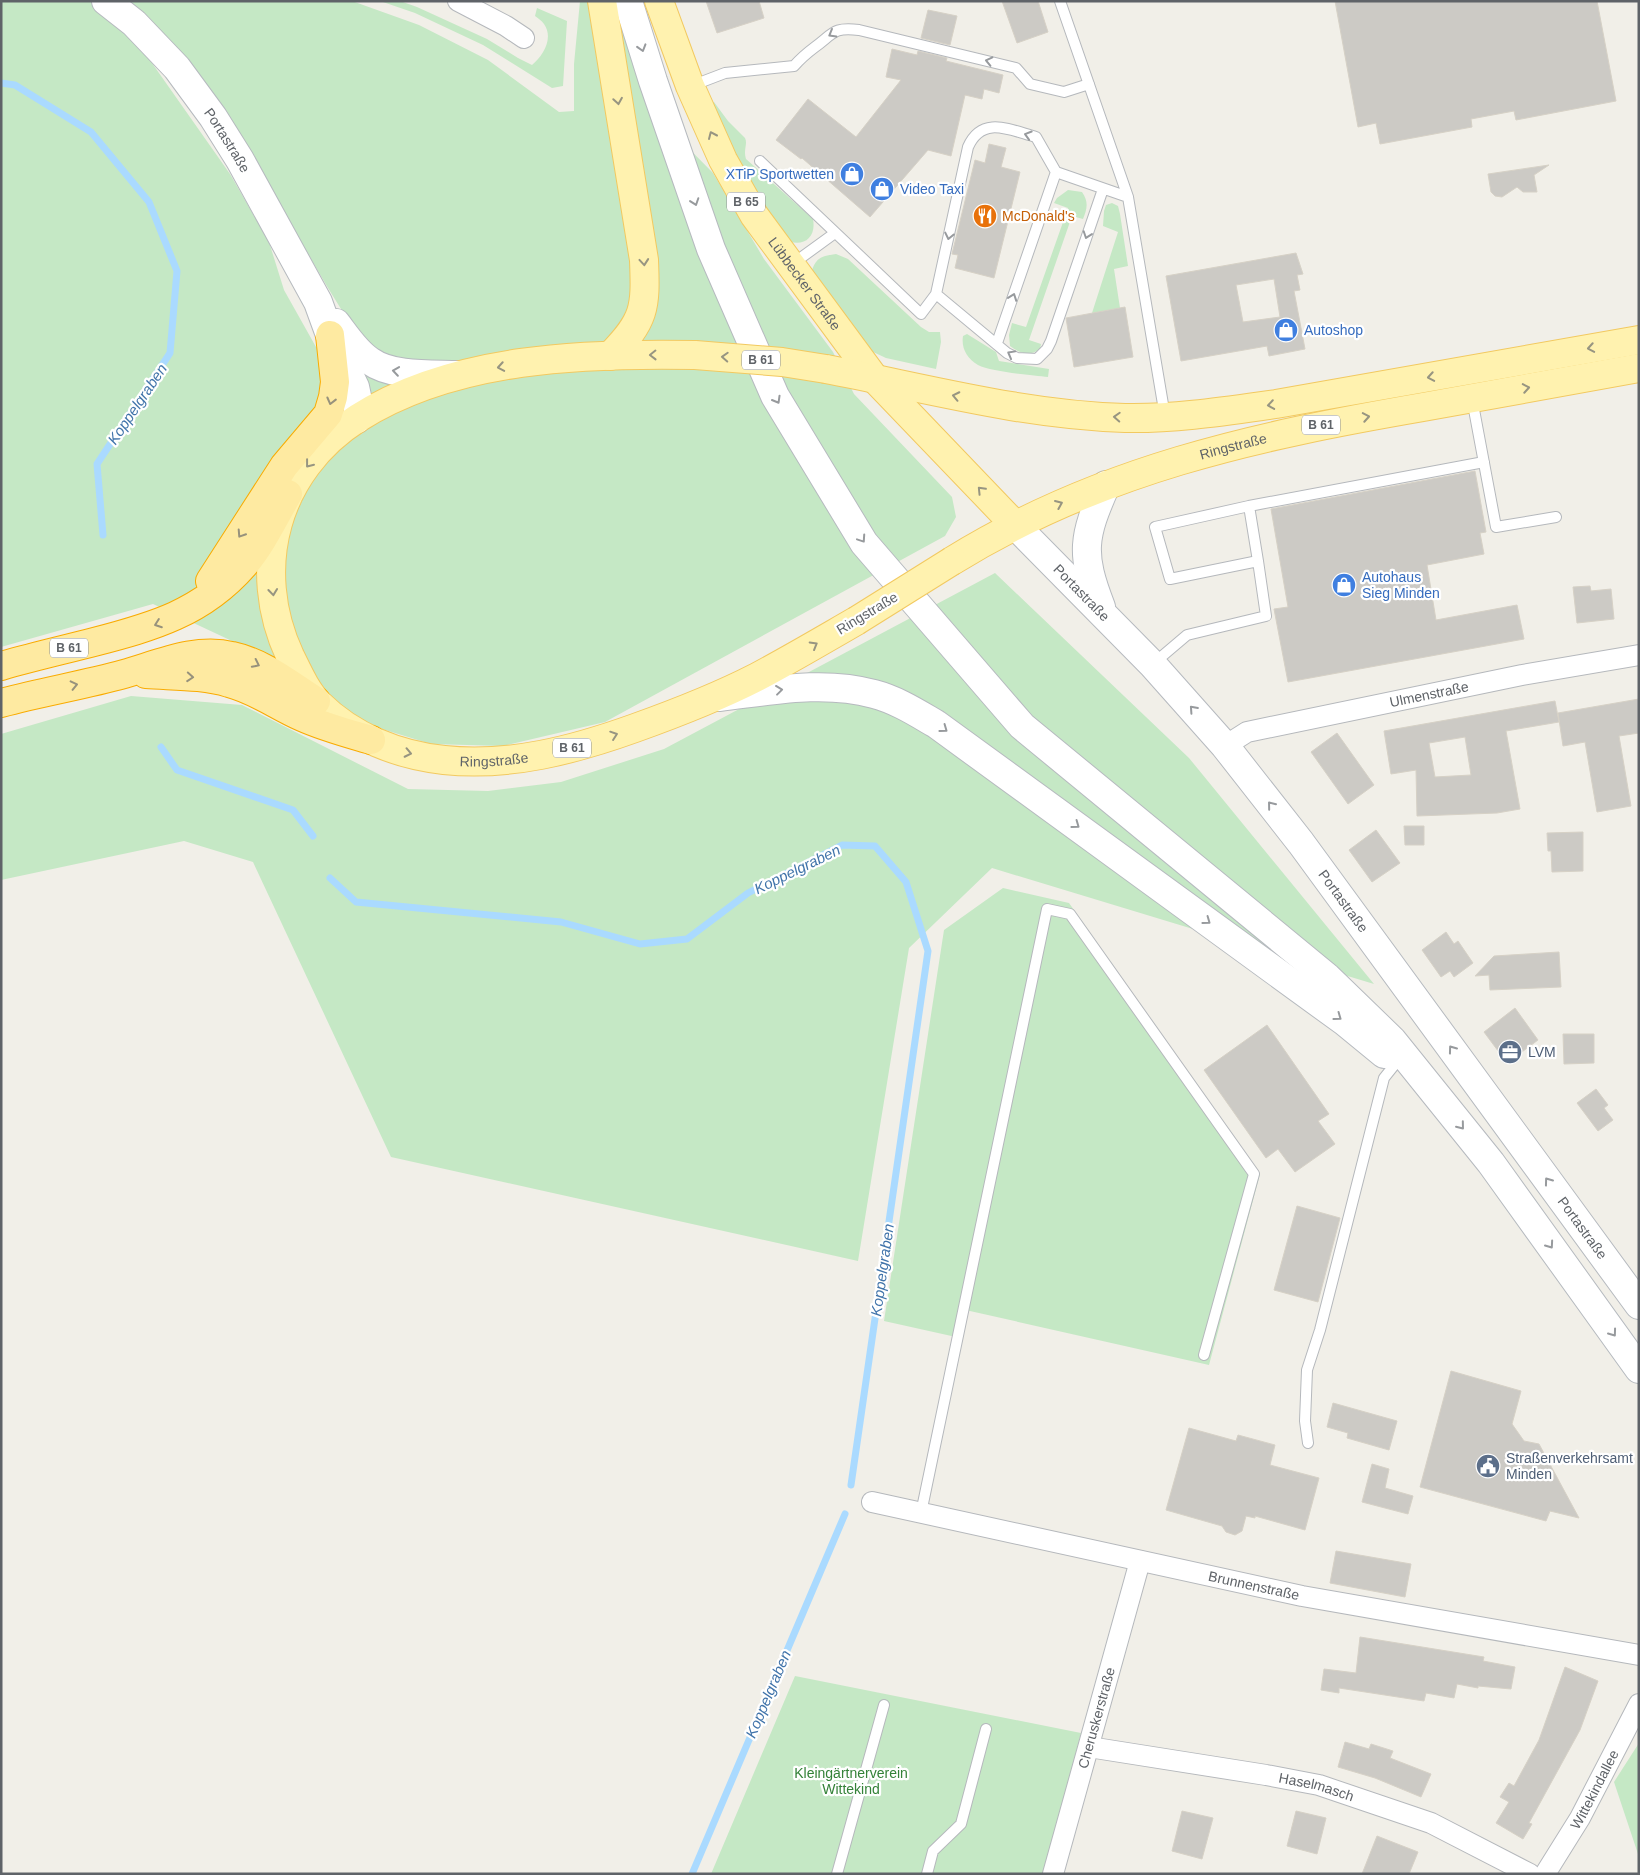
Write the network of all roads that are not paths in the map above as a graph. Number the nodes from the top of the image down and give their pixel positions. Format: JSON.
{"nodes":[{"id":1,"x":106,"y":1,"type":"edge"},
{"id":2,"x":458,"y":1,"type":"edge"},
{"id":3,"x":602,"y":1,"type":"edge"},
{"id":4,"x":628,"y":1,"type":"edge"},
{"id":5,"x":658,"y":1,"type":"edge"},
{"id":6,"x":1060,"y":1,"type":"edge"},
{"id":7,"x":524,"y":38,"type":"dead end"},
{"id":8,"x":1089,"y":84,"type":"junction"},
{"id":9,"x":690,"y":86,"type":"junction"},
{"id":10,"x":760,"y":161,"type":"dead end"},
{"id":11,"x":1056,"y":172,"type":"junction"},
{"id":12,"x":1103,"y":189,"type":"junction"},
{"id":13,"x":1128,"y":197,"type":"junction"},
{"id":14,"x":835,"y":233,"type":"junction"},
{"id":15,"x":790,"y":266,"type":"junction"},
{"id":16,"x":936,"y":294,"type":"junction"},
{"id":17,"x":318,"y":302,"type":"junction"},
{"id":18,"x":330,"y":335,"type":"junction"},
{"id":19,"x":1639,"y":340,"type":"edge"},
{"id":20,"x":997,"y":343,"type":"junction"},
{"id":21,"x":595,"y":357,"type":"junction"},
{"id":22,"x":1639,"y":368,"type":"edge"},
{"id":23,"x":462,"y":375,"type":"junction"},
{"id":24,"x":875,"y":379,"type":"junction"},
{"id":25,"x":1472,"y":398,"type":"junction"},
{"id":26,"x":1165,"y":417,"type":"junction"},
{"id":27,"x":357,"y":419,"type":"junction"},
{"id":28,"x":1484,"y":462,"type":"junction"},
{"id":29,"x":1106,"y":484,"type":"junction"},
{"id":30,"x":288,"y":494,"type":"junction"},
{"id":31,"x":1249,"y":506,"type":"junction"},
{"id":32,"x":1556,"y":517,"type":"dead end"},
{"id":33,"x":1015,"y":525,"type":"junction"},
{"id":34,"x":1258,"y":561,"type":"junction"},
{"id":35,"x":193,"y":608,"type":"junction"},
{"id":36,"x":1104,"y":614,"type":"junction"},
{"id":37,"x":1638,"y":657,"type":"edge"},
{"id":38,"x":1152,"y":665,"type":"junction"},
{"id":39,"x":1,"y":666,"type":"edge"},
{"id":40,"x":124,"y":674,"type":"junction"},
{"id":41,"x":316,"y":701,"type":"junction"},
{"id":42,"x":703,"y":702,"type":"junction"},
{"id":43,"x":1,"y":703,"type":"edge"},
{"id":44,"x":371,"y":740,"type":"junction"},
{"id":45,"x":1225,"y":746,"type":"junction"},
{"id":46,"x":1396,"y":1063,"type":"junction"},
{"id":47,"x":1432,"y":1089,"type":"junction"},
{"id":48,"x":1639,"y":1304,"type":"edge"},
{"id":49,"x":1204,"y":1355,"type":"dead end"},
{"id":50,"x":1639,"y":1369,"type":"edge"},
{"id":51,"x":1308,"y":1443,"type":"dead end"},
{"id":52,"x":872,"y":1502,"type":"dead end"},
{"id":53,"x":920,"y":1513,"type":"junction"},
{"id":54,"x":1140,"y":1562,"type":"junction"},
{"id":55,"x":1639,"y":1655,"type":"edge"},
{"id":56,"x":1639,"y":1704,"type":"edge"},
{"id":57,"x":884,"y":1705,"type":"dead end"},
{"id":58,"x":986,"y":1729,"type":"dead end"},
{"id":59,"x":1089,"y":1747,"type":"junction"},
{"id":60,"x":838,"y":1874,"type":"edge"},
{"id":61,"x":927,"y":1874,"type":"edge"},
{"id":62,"x":1053,"y":1874,"type":"edge"},
{"id":63,"x":1530,"y":1874,"type":"edge"},
{"id":64,"x":1545,"y":1874,"type":"edge"}],
"edges":[{"from":1,"to":17,"type":"main road","name":"Portastraße"},
{"from":2,"to":7,"type":"street"},
{"from":3,"to":21,"type":"main road","one_way":true},
{"from":4,"to":47,"type":"main road","one_way":true},
{"from":5,"to":9,"type":"main road","name":"Lübbecker Straße","number":"B 65"},
{"from":6,"to":8,"type":"lane"},
{"from":8,"to":9,"type":"lane","one_way":true},
{"from":8,"to":13,"type":"lane"},
{"from":15,"to":9,"type":"main road","name":"Lübbecker Straße","number":"B 65","one_way":true},
{"from":10,"to":14,"type":"lane"},
{"from":11,"to":12,"type":"lane"},
{"from":11,"to":16,"type":"lane","one_way":true},
{"from":20,"to":11,"type":"lane","one_way":true},
{"from":12,"to":13,"type":"lane"},
{"from":12,"to":20,"type":"lane","one_way":true},
{"from":13,"to":26,"type":"lane"},
{"from":14,"to":15,"type":"lane"},
{"from":14,"to":16,"type":"lane"},
{"from":15,"to":24,"type":"main road","name":"Lübbecker Straße","number":"B 65"},
{"from":16,"to":20,"type":"lane"},
{"from":17,"to":18,"type":"main road","name":"Portastraße"},
{"from":23,"to":17,"type":"main road","name":"Portastraße","one_way":true},
{"from":18,"to":27,"type":"main road","name":"Portastraße"},
{"from":18,"to":35,"type":"highway","one_way":true},
{"from":19,"to":26,"type":"main road","number":"B 61","one_way":true},
{"from":21,"to":23,"type":"main road","number":"B 61","one_way":true},
{"from":24,"to":21,"type":"main road","number":"B 61","one_way":true,"bridge":true},
{"from":25,"to":22,"type":"main road","name":"Ringstraße","number":"B 61","one_way":true},
{"from":23,"to":27,"type":"main road","number":"B 61"},
{"from":26,"to":24,"type":"main road","number":"B 61","one_way":true},
{"from":33,"to":24,"type":"main road","name":"Lübbecker Straße","number":"B 65","one_way":true},
{"from":25,"to":28,"type":"lane"},
{"from":29,"to":25,"type":"main road","name":"Ringstraße","number":"B 61","one_way":true},
{"from":27,"to":30,"type":"main road","number":"B 61","one_way":true},
{"from":28,"to":31,"type":"lane"},
{"from":28,"to":32,"type":"lane"},
{"from":33,"to":29,"type":"main road","name":"Ringstraße","number":"B 61","one_way":true},
{"from":29,"to":36,"type":"main road"},
{"from":30,"to":35,"type":"highway","number":"B 61"},
{"from":30,"to":41,"type":"main road","name":"Ringstraße","number":"B 61","one_way":true},
{"from":31,"to":34,"type":"lane"},
{"from":31,"to":34,"type":"lane"},
{"from":33,"to":36,"type":"main road","name":"Portastraße"},
{"from":42,"to":33,"type":"main road","name":"Ringstraße","number":"B 61","one_way":true,"bridge":true},
{"from":34,"to":38,"type":"lane"},
{"from":35,"to":39,"type":"highway","number":"B 61","one_way":true},
{"from":36,"to":38,"type":"main road","name":"Portastraße"},
{"from":37,"to":45,"type":"street","name":"Ulmenstraße"},
{"from":45,"to":38,"type":"main road","name":"Portastraße","one_way":true},
{"from":40,"to":41,"type":"highway","number":"B 61","one_way":true},
{"from":43,"to":40,"type":"highway","number":"B 61","one_way":true},
{"from":40,"to":44,"type":"highway","one_way":true},
{"from":41,"to":44,"type":"main road","name":"Ringstraße","number":"B 61"},
{"from":44,"to":42,"type":"main road","name":"Ringstraße","number":"B 61","one_way":true},
{"from":42,"to":46,"type":"main road","one_way":true},
{"from":48,"to":45,"type":"main road","name":"Portastraße","one_way":true},
{"from":46,"to":47,"type":"main road"},
{"from":46,"to":51,"type":"lane"},
{"from":47,"to":50,"type":"main road","one_way":true},
{"from":49,"to":53,"type":"lane"},
{"from":52,"to":53,"type":"street","name":"Brunnenstraße"},
{"from":53,"to":54,"type":"street","name":"Brunnenstraße"},
{"from":54,"to":55,"type":"street","name":"Brunnenstraße"},
{"from":54,"to":59,"type":"street","name":"Cheruskerstraße"},
{"from":56,"to":64,"type":"street","name":"Wittekindallee"},
{"from":57,"to":60,"type":"lane"},
{"from":58,"to":61,"type":"lane"},
{"from":59,"to":62,"type":"street","name":"Cheruskerstraße"},
{"from":59,"to":63,"type":"street","name":"Haselmasch"}]}
